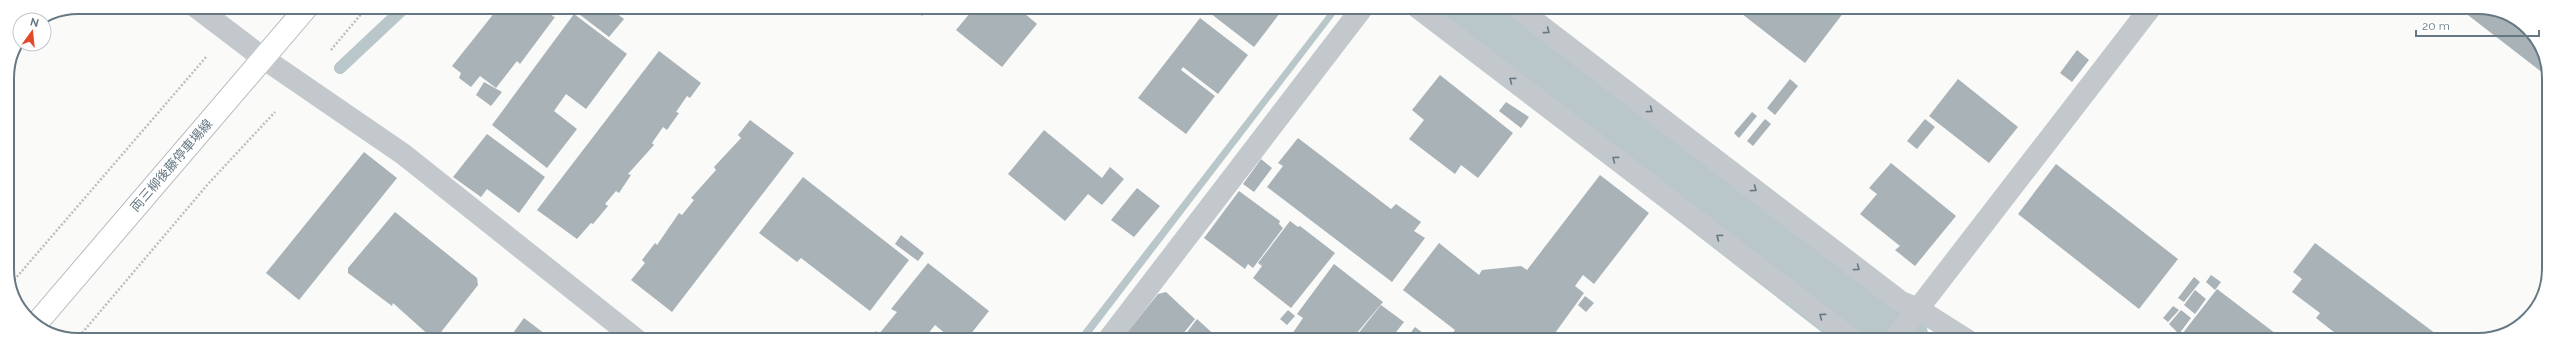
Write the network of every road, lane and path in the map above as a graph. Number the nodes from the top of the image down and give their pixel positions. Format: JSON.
{"nodes":[{"id":1,"x":205,"y":14,"type":"edge"},
{"id":2,"x":301,"y":14,"type":"edge"},
{"id":3,"x":361,"y":14,"type":"edge"},
{"id":4,"x":1358,"y":14,"type":"edge"},
{"id":5,"x":1426,"y":14,"type":"edge"},
{"id":6,"x":1525,"y":14,"type":"edge"},
{"id":7,"x":2146,"y":14,"type":"edge"},
{"id":8,"x":331,"y":50,"type":"dead end"},
{"id":9,"x":208,"y":56,"type":"dead end"},
{"id":10,"x":263,"y":58,"type":"junction"},
{"id":11,"x":275,"y":112,"type":"dead end"},
{"id":12,"x":15,"y":279,"type":"edge"},
{"id":13,"x":1914,"y":314,"type":"junction"},
{"id":14,"x":39,"y":320,"type":"edge"},
{"id":15,"x":612,"y":332,"type":"edge"},
{"id":16,"x":82,"y":333,"type":"edge"},
{"id":17,"x":1113,"y":333,"type":"edge"},
{"id":18,"x":1844,"y":333,"type":"edge"},
{"id":19,"x":1899,"y":333,"type":"edge"},
{"id":20,"x":1953,"y":333,"type":"edge"}],
"edges":[{"from":1,"to":10,"type":"street"},
{"from":2,"to":10,"type":"main road","name":"両三柳後藤停車場線"},
{"from":3,"to":8,"type":"path"},
{"from":4,"to":17,"type":"street"},
{"from":18,"to":5,"type":"street","one_way":true},
{"from":6,"to":13,"type":"street","one_way":true},
{"from":7,"to":13,"type":"street"},
{"from":9,"to":12,"type":"path"},
{"from":10,"to":14,"type":"main road","name":"両三柳後藤停車場線"},
{"from":10,"to":15,"type":"street"},
{"from":11,"to":16,"type":"path"},
{"from":13,"to":19,"type":"street"},
{"from":13,"to":20,"type":"street"}]}
